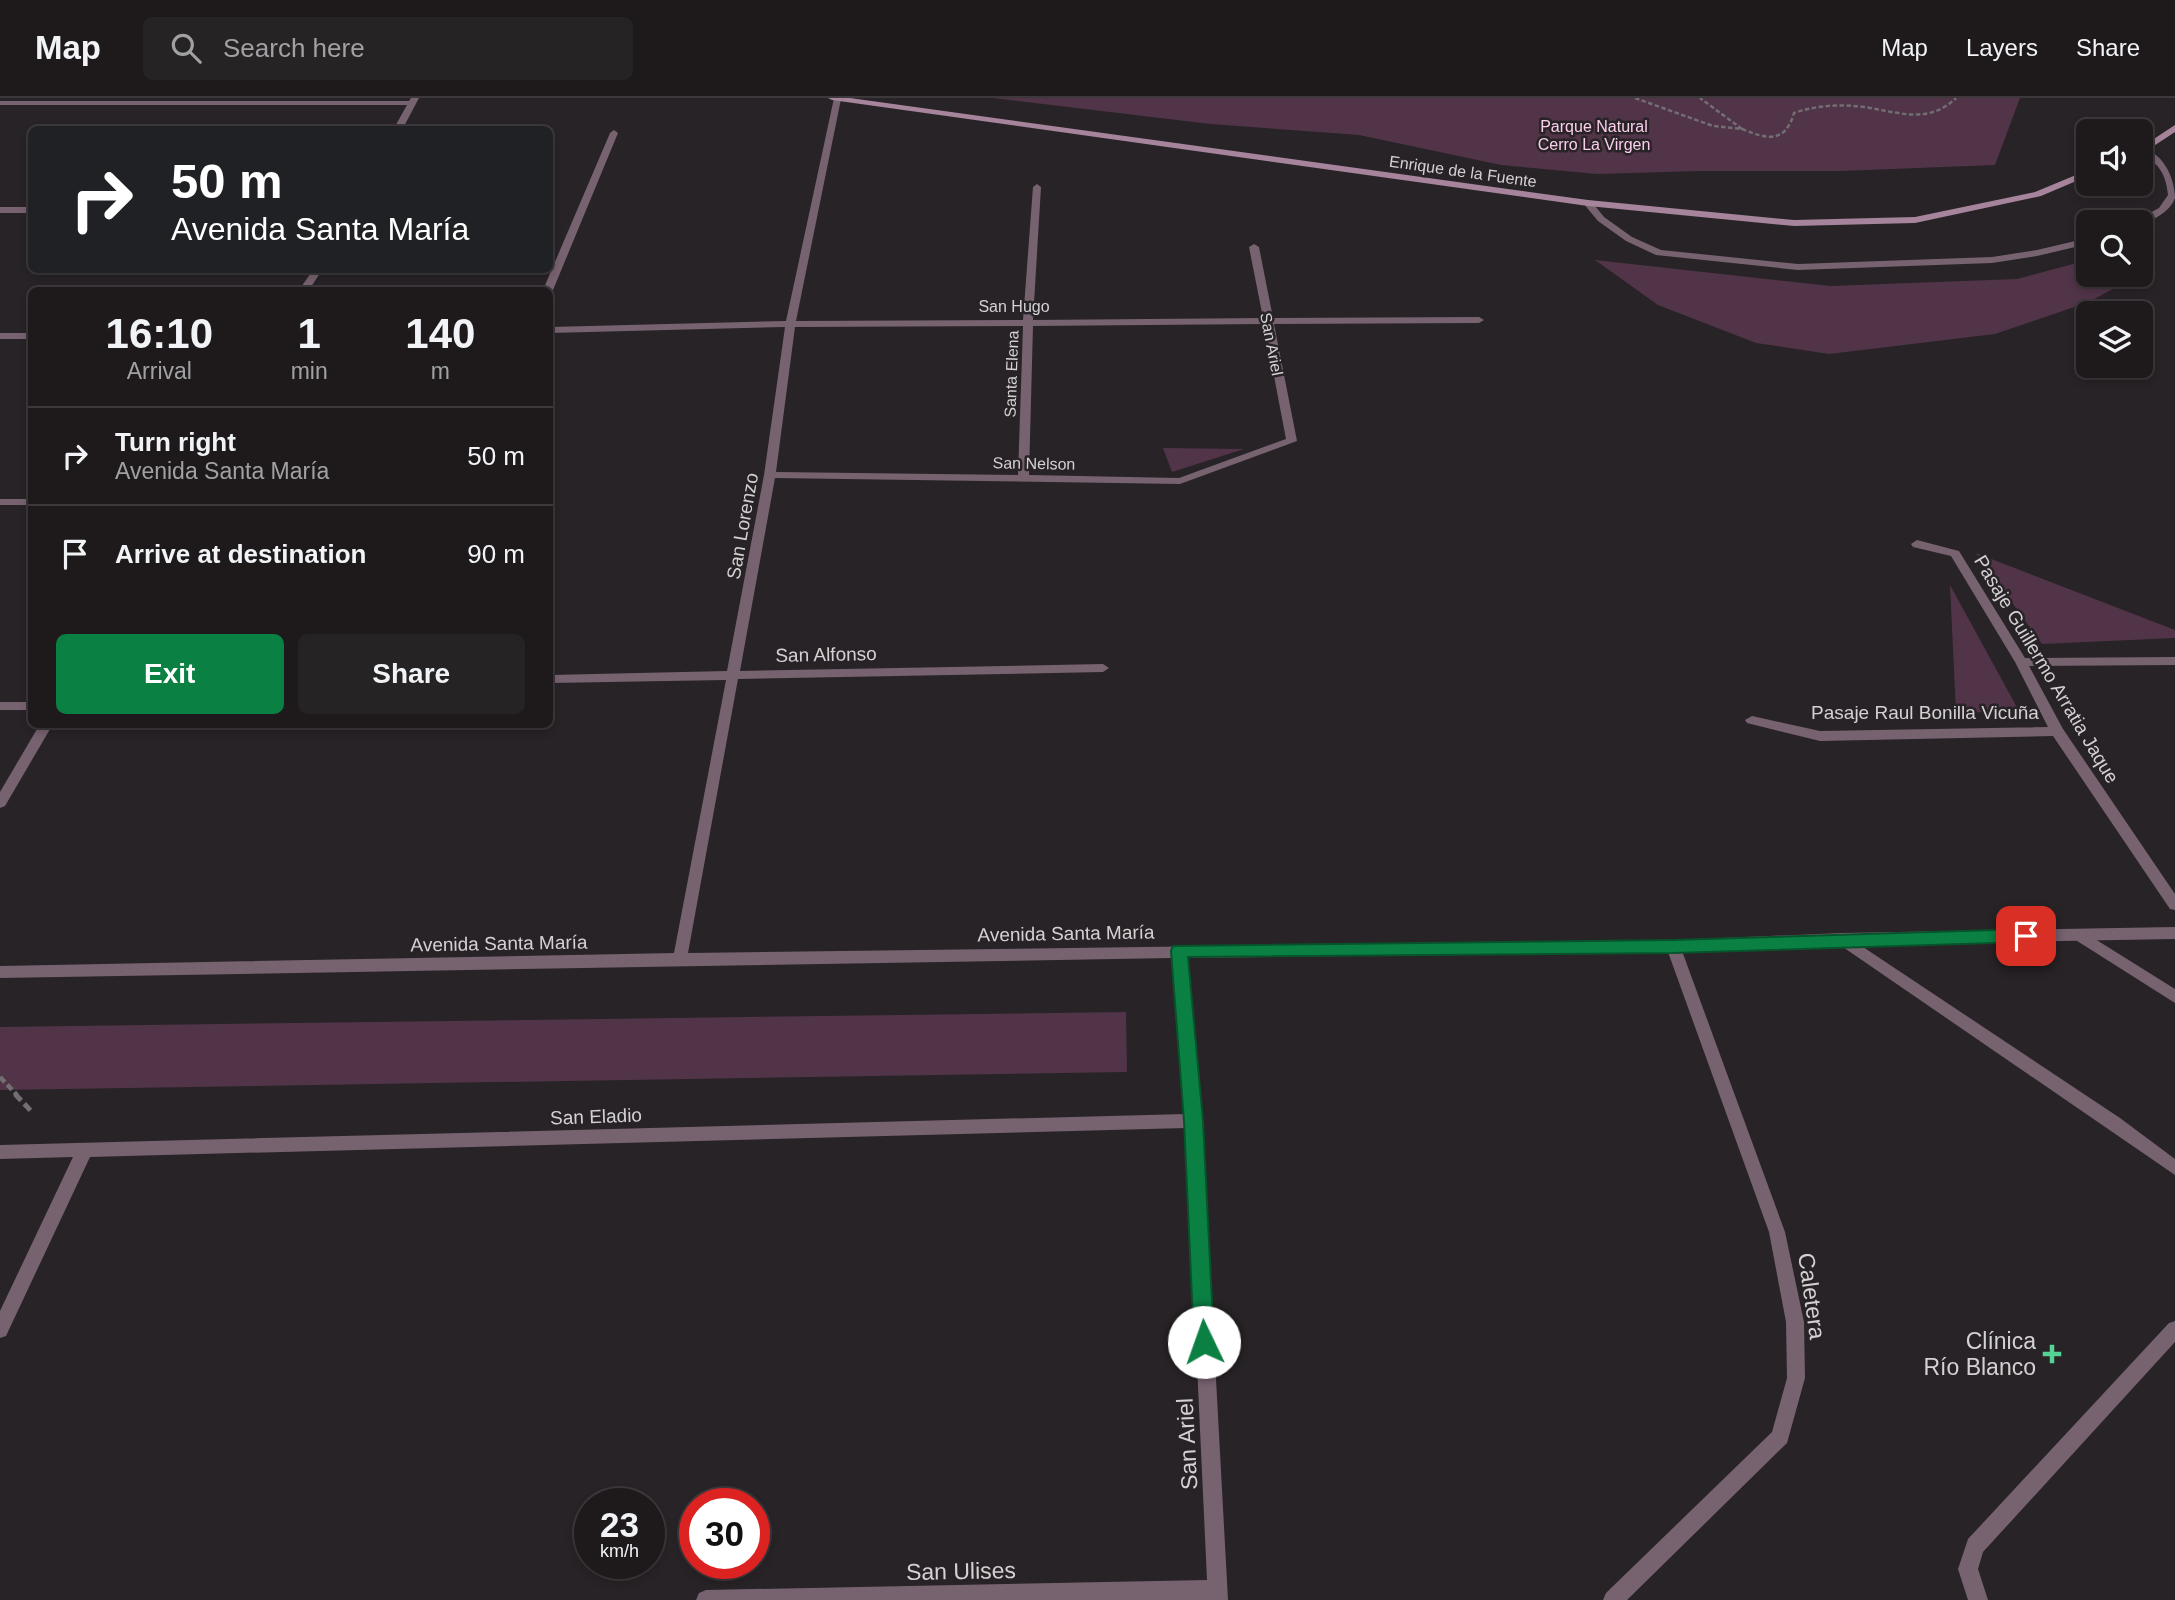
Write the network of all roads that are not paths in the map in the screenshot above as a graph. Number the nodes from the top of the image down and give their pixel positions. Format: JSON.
{"nodes":[{"id":1,"x":834,"y":98,"type":"edge"},
{"id":2,"x":413,"y":100,"type":"edge"},
{"id":3,"x":0,"y":103,"type":"edge"},
{"id":4,"x":399,"y":126,"type":"edge"},
{"id":5,"x":2175,"y":128,"type":"edge"},
{"id":6,"x":614,"y":134,"type":"dead end"},
{"id":7,"x":2153,"y":143,"type":"edge"},
{"id":8,"x":2153,"y":156,"type":"edge"},
{"id":9,"x":2076,"y":178,"type":"edge"},
{"id":10,"x":1037,"y":187,"type":"dead end"},
{"id":11,"x":1588,"y":202,"type":"junction"},
{"id":12,"x":28,"y":210,"type":"edge"},
{"id":13,"x":0,"y":211,"type":"edge"},
{"id":14,"x":2153,"y":215,"type":"edge"},
{"id":15,"x":2076,"y":243,"type":"edge"},
{"id":16,"x":1254,"y":247,"type":"dead end"},
{"id":17,"x":549,"y":287,"type":"edge"},
{"id":18,"x":1267,"y":320,"type":"junction"},
{"id":19,"x":1479,"y":320,"type":"dead end"},
{"id":20,"x":1028,"y":322,"type":"junction"},
{"id":21,"x":790,"y":324,"type":"junction"},
{"id":22,"x":553,"y":330,"type":"edge"},
{"id":23,"x":28,"y":336,"type":"edge"},
{"id":24,"x":0,"y":337,"type":"edge"},
{"id":25,"x":1292,"y":441,"type":"joint"},
{"id":26,"x":770,"y":475,"type":"junction"},
{"id":27,"x":1023,"y":478,"type":"junction"},
{"id":28,"x":0,"y":502,"type":"edge"},
{"id":29,"x":28,"y":502,"type":"edge"},
{"id":30,"x":1917,"y":544,"type":"dead end"},
{"id":31,"x":2175,"y":661,"type":"edge"},
{"id":32,"x":2021,"y":662,"type":"junction"},
{"id":33,"x":1103,"y":668,"type":"dead end"},
{"id":34,"x":733,"y":676,"type":"junction"},
{"id":35,"x":553,"y":679,"type":"edge"},
{"id":36,"x":0,"y":706,"type":"edge"},
{"id":37,"x":28,"y":706,"type":"edge"},
{"id":38,"x":1752,"y":720,"type":"dead end"},
{"id":39,"x":45,"y":728,"type":"edge"},
{"id":40,"x":2057,"y":731,"type":"junction"},
{"id":41,"x":0,"y":803,"type":"edge"},
{"id":42,"x":2175,"y":905,"type":"edge"},
{"id":43,"x":2175,"y":933,"type":"edge"},
{"id":44,"x":2079,"y":935,"type":"junction"},
{"id":45,"x":1842,"y":939,"type":"junction"},
{"id":46,"x":1673,"y":946,"type":"junction"},
{"id":47,"x":1179,"y":951,"type":"junction"},
{"id":48,"x":680,"y":959,"type":"junction"},
{"id":49,"x":0,"y":972,"type":"edge"},
{"id":50,"x":2175,"y":997,"type":"edge"},
{"id":51,"x":1194,"y":1121,"type":"junction"},
{"id":52,"x":0,"y":1152,"type":"edge"},
{"id":53,"x":83,"y":1152,"type":"junction"},
{"id":54,"x":2175,"y":1168,"type":"edge"},
{"id":55,"x":2175,"y":1329,"type":"edge"},
{"id":56,"x":0,"y":1330,"type":"edge"},
{"id":57,"x":1217,"y":1595,"type":"edge"},
{"id":58,"x":706,"y":1600,"type":"edge"},
{"id":59,"x":1613,"y":1600,"type":"edge"},
{"id":60,"x":1978,"y":1600,"type":"edge"}],
"edges":[{"from":1,"to":11,"type":"main road","name":"Enrique de la Fuente"},
{"from":1,"to":21,"type":"street","name":"San Lorenzo"},
{"from":2,"to":3,"type":"street"},
{"from":2,"to":4,"type":"street"},
{"from":5,"to":7,"type":"main road"},
{"from":6,"to":17,"type":"street"},
{"from":8,"to":14,"type":"street"},
{"from":9,"to":11,"type":"main road","name":"Enrique de la Fuente"},
{"from":10,"to":20,"type":"street","name":"Santa Elena"},
{"from":11,"to":15,"type":"street"},
{"from":12,"to":13,"type":"street"},
{"from":16,"to":18,"type":"street","name":"San Ariel"},
{"from":18,"to":19,"type":"street","name":"San Hugo"},
{"from":18,"to":20,"type":"street","name":"San Hugo"},
{"from":18,"to":25,"type":"street","name":"San Ariel"},
{"from":20,"to":21,"type":"street","name":"San Hugo"},
{"from":20,"to":27,"type":"street","name":"Santa Elena"},
{"from":21,"to":22,"type":"street","name":"San Hugo"},
{"from":21,"to":26,"type":"street","name":"San Lorenzo"},
{"from":23,"to":24,"type":"street"},
{"from":25,"to":27,"type":"street","name":"San Nelson"},
{"from":26,"to":27,"type":"street","name":"San Nelson"},
{"from":26,"to":34,"type":"street","name":"San Lorenzo"},
{"from":28,"to":29,"type":"street"},
{"from":30,"to":32,"type":"street","name":"Pasaje Guillermo Arratia Jaque"},
{"from":31,"to":32,"type":"street"},
{"from":32,"to":40,"type":"street","name":"Pasaje Guillermo Arratia Jaque"},
{"from":33,"to":34,"type":"street","name":"San Alfonso"},
{"from":34,"to":35,"type":"street","name":"San Alfonso"},
{"from":34,"to":48,"type":"street","name":"San Lorenzo"},
{"from":36,"to":37,"type":"street"},
{"from":38,"to":40,"type":"street","name":"Pasaje Raul Bonilla Vicuña"},
{"from":39,"to":41,"type":"street"},
{"from":40,"to":42,"type":"street","name":"Pasaje Guillermo Arratia Jaque"},
{"from":43,"to":44,"type":"street","name":"Avenida Santa María"},
{"from":44,"to":45,"type":"street","name":"Avenida Santa María"},
{"from":44,"to":50,"type":"street"},
{"from":45,"to":46,"type":"street","name":"Avenida Santa María"},
{"from":45,"to":54,"type":"street"},
{"from":46,"to":47,"type":"street","name":"Avenida Santa María"},
{"from":46,"to":59,"type":"street","name":"Caletera"},
{"from":47,"to":48,"type":"street","name":"Avenida Santa María"},
{"from":47,"to":51,"type":"street","name":"San Ariel"},
{"from":48,"to":49,"type":"street","name":"Avenida Santa María"},
{"from":51,"to":53,"type":"street","name":"San Eladio"},
{"from":51,"to":57,"type":"street","name":"San Ariel"},
{"from":52,"to":53,"type":"street","name":"San Eladio"},
{"from":53,"to":56,"type":"street"},
{"from":55,"to":60,"type":"street"},
{"from":57,"to":58,"type":"street","name":"San Ulises"}]}
